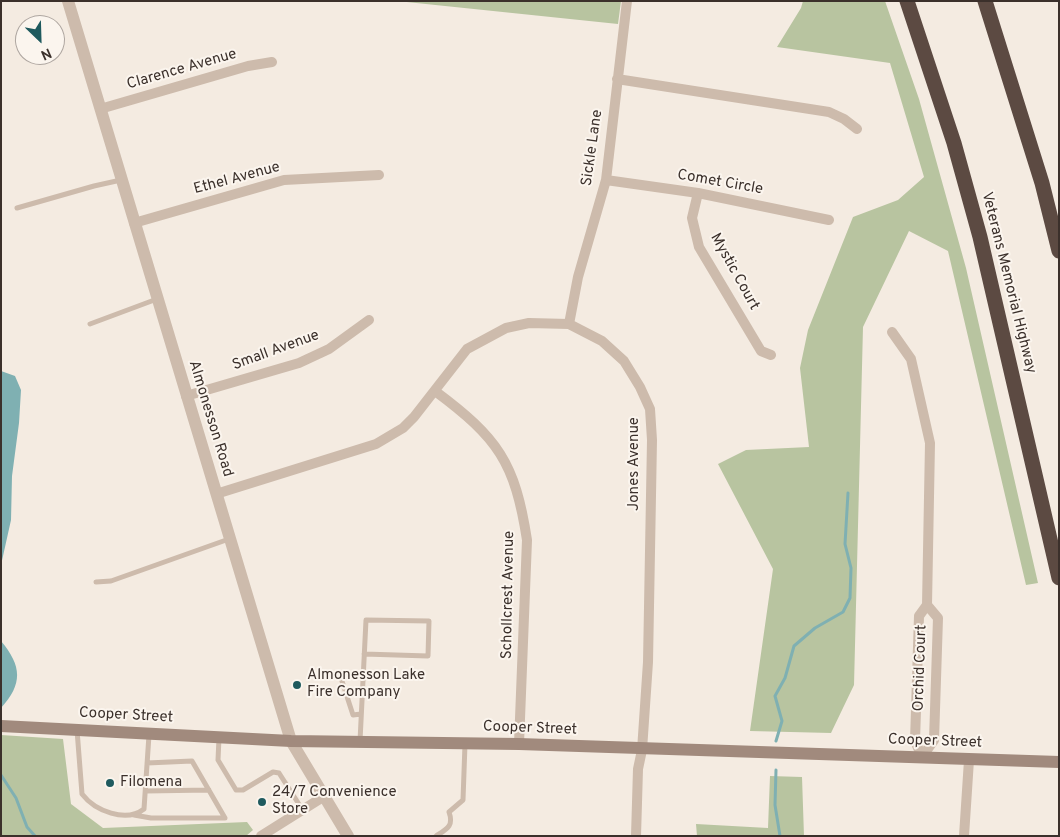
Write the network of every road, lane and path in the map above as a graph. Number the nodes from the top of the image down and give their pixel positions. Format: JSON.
{"nodes":[{"id":1,"x":68,"y":1,"type":"edge"},
{"id":2,"x":627,"y":1,"type":"edge"},
{"id":3,"x":907,"y":1,"type":"edge"},
{"id":4,"x":985,"y":1,"type":"edge"},
{"id":5,"x":272,"y":62,"type":"dead end"},
{"id":6,"x":617,"y":79,"type":"junction"},
{"id":7,"x":100,"y":109,"type":"junction"},
{"id":8,"x":857,"y":129,"type":"dead end"},
{"id":9,"x":379,"y":176,"type":"dead end"},
{"id":10,"x":122,"y":180,"type":"junction"},
{"id":11,"x":606,"y":180,"type":"junction"},
{"id":12,"x":698,"y":193,"type":"junction"},
{"id":13,"x":18,"y":208,"type":"dead end"},
{"id":14,"x":829,"y":220,"type":"dead end"},
{"id":15,"x":134,"y":223,"type":"junction"},
{"id":16,"x":1059,"y":251,"type":"edge"},
{"id":17,"x":157,"y":299,"type":"junction"},
{"id":18,"x":369,"y":320,"type":"dead end"},
{"id":19,"x":90,"y":324,"type":"dead end"},
{"id":20,"x":569,"y":324,"type":"junction"},
{"id":21,"x":892,"y":332,"type":"dead end"},
{"id":22,"x":771,"y":355,"type":"dead end"},
{"id":23,"x":435,"y":391,"type":"junction"},
{"id":24,"x":186,"y":396,"type":"junction"},
{"id":25,"x":216,"y":494,"type":"junction"},
{"id":26,"x":230,"y":538,"type":"junction"},
{"id":27,"x":1059,"y":578,"type":"edge"},
{"id":28,"x":96,"y":582,"type":"dead end"},
{"id":29,"x":926,"y":605,"type":"junction"},
{"id":30,"x":364,"y":654,"type":"junction"},
{"id":31,"x":340,"y":676,"type":"dead end"},
{"id":32,"x":361,"y":714,"type":"junction"},
{"id":33,"x":1,"y":726,"type":"edge"},
{"id":34,"x":77,"y":730,"type":"junction"},
{"id":35,"x":149,"y":733,"type":"junction"},
{"id":36,"x":219,"y":737,"type":"junction"},
{"id":37,"x":291,"y":741,"type":"junction"},
{"id":38,"x":360,"y":742,"type":"junction"},
{"id":39,"x":465,"y":743,"type":"junction"},
{"id":40,"x":519,"y":744,"type":"junction"},
{"id":41,"x":642,"y":750,"type":"junction"},
{"id":42,"x":922,"y":757,"type":"junction"},
{"id":43,"x":969,"y":760,"type":"junction"},
{"id":44,"x":1059,"y":762,"type":"edge"},
{"id":45,"x":147,"y":763,"type":"junction"},
{"id":46,"x":209,"y":790,"type":"junction"},
{"id":47,"x":146,"y":791,"type":"junction"},
{"id":48,"x":323,"y":797,"type":"junction"},
{"id":49,"x":303,"y":810,"type":"junction"},
{"id":50,"x":134,"y":815,"type":"junction"},
{"id":51,"x":261,"y":836,"type":"edge"},
{"id":52,"x":348,"y":836,"type":"edge"},
{"id":53,"x":436,"y":836,"type":"edge"},
{"id":54,"x":636,"y":836,"type":"edge"},
{"id":55,"x":964,"y":836,"type":"edge"}],
"edges":[{"from":1,"to":7,"type":"street","name":"Almonesson Road"},
{"from":2,"to":6,"type":"street","name":"Sickle Lane"},
{"from":3,"to":27,"type":"highway","name":"Veterans Memorial Highway"},
{"from":4,"to":16,"type":"highway"},
{"from":5,"to":7,"type":"street","name":"Clarence Avenue"},
{"from":6,"to":8,"type":"street"},
{"from":6,"to":11,"type":"street","name":"Sickle Lane"},
{"from":7,"to":10,"type":"street","name":"Almonesson Road"},
{"from":9,"to":15,"type":"street","name":"Ethel Avenue"},
{"from":10,"to":13,"type":"lane"},
{"from":10,"to":15,"type":"street","name":"Almonesson Road"},
{"from":11,"to":12,"type":"street","name":"Comet Circle"},
{"from":11,"to":20,"type":"street","name":"Sickle Lane"},
{"from":12,"to":14,"type":"street","name":"Comet Circle"},
{"from":12,"to":22,"type":"street","name":"Mystic Court"},
{"from":15,"to":17,"type":"street","name":"Almonesson Road"},
{"from":17,"to":19,"type":"lane"},
{"from":17,"to":24,"type":"street","name":"Almonesson Road"},
{"from":18,"to":24,"type":"street","name":"Small Avenue"},
{"from":20,"to":23,"type":"street","name":"Jones Avenue"},
{"from":20,"to":41,"type":"street","name":"Jones Avenue"},
{"from":21,"to":29,"type":"street","name":"Orchid Court"},
{"from":23,"to":25,"type":"street","name":"Jones Avenue"},
{"from":23,"to":40,"type":"street","name":"Schollcrest Avenue"},
{"from":24,"to":25,"type":"street","name":"Almonesson Road"},
{"from":25,"to":26,"type":"street","name":"Almonesson Road"},
{"from":26,"to":28,"type":"lane"},
{"from":26,"to":37,"type":"street","name":"Almonesson Road"},
{"from":29,"to":42,"type":"street","name":"Orchid Court"},
{"from":29,"to":42,"type":"street","name":"Orchid Court"},
{"from":30,"to":30,"type":"lane"},
{"from":30,"to":32,"type":"lane"},
{"from":31,"to":32,"type":"lane"},
{"from":32,"to":38,"type":"lane"},
{"from":33,"to":34,"type":"main road","name":"Cooper Street"},
{"from":34,"to":35,"type":"main road","name":"Cooper Street"},
{"from":34,"to":50,"type":"lane"},
{"from":35,"to":36,"type":"main road","name":"Cooper Street"},
{"from":35,"to":45,"type":"lane"},
{"from":36,"to":37,"type":"main road","name":"Cooper Street"},
{"from":36,"to":49,"type":"lane"},
{"from":37,"to":38,"type":"main road","name":"Cooper Street"},
{"from":37,"to":48,"type":"street","name":"Almonesson Road"},
{"from":38,"to":39,"type":"main road","name":"Cooper Street"},
{"from":39,"to":40,"type":"main road","name":"Cooper Street"},
{"from":39,"to":53,"type":"lane"},
{"from":40,"to":41,"type":"main road","name":"Cooper Street"},
{"from":41,"to":42,"type":"main road","name":"Cooper Street"},
{"from":41,"to":54,"type":"street","name":"Jones Avenue"},
{"from":42,"to":43,"type":"main road","name":"Cooper Street"},
{"from":43,"to":44,"type":"main road","name":"Cooper Street"},
{"from":43,"to":55,"type":"street"},
{"from":45,"to":46,"type":"lane"},
{"from":45,"to":47,"type":"lane"},
{"from":46,"to":47,"type":"lane"},
{"from":46,"to":50,"type":"lane"},
{"from":47,"to":50,"type":"lane"},
{"from":48,"to":49,"type":"street"},
{"from":48,"to":52,"type":"street","name":"Almonesson Road"},
{"from":49,"to":51,"type":"street"}]}
